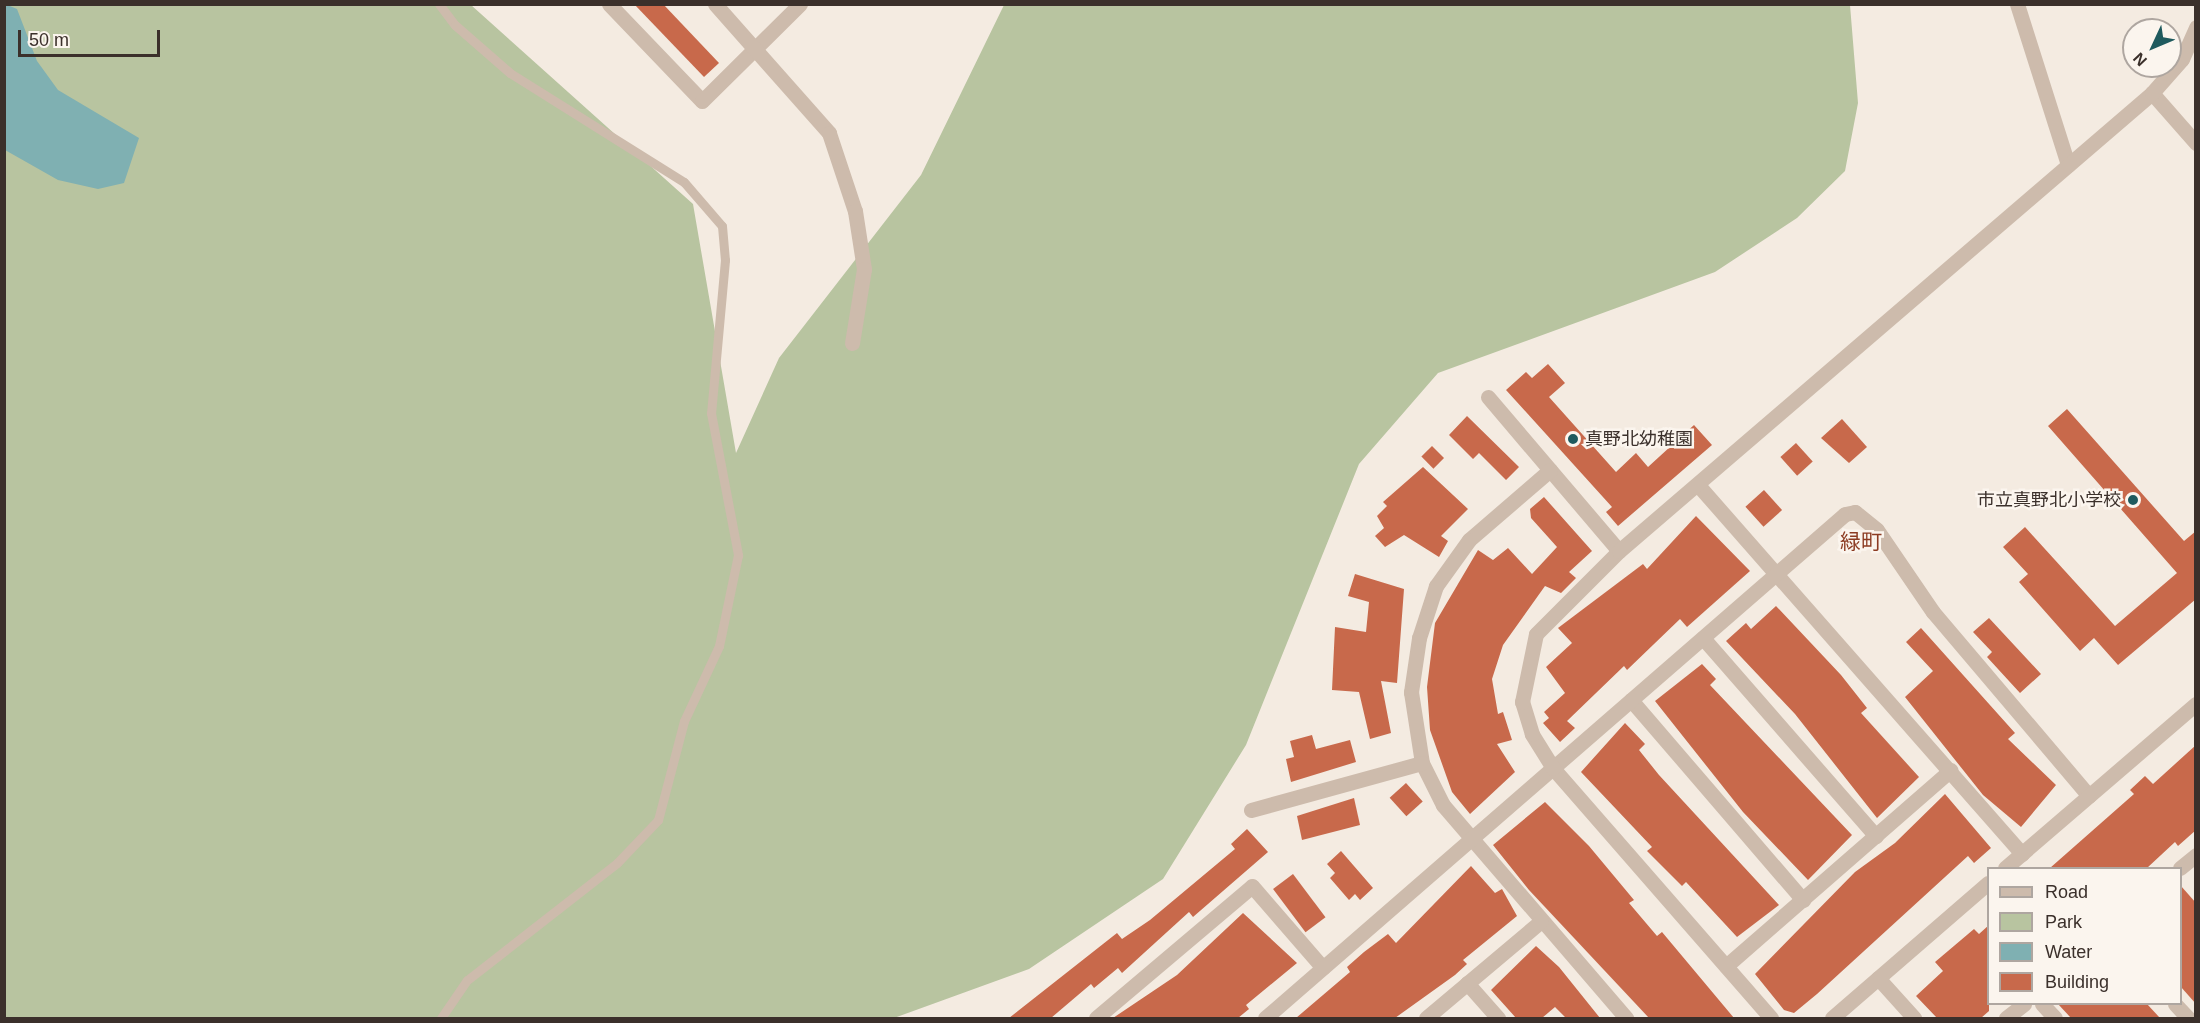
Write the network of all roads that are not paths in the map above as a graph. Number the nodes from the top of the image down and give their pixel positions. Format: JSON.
{"nodes":[{"id":1,"x":439,"y":4,"type":"edge"},
{"id":2,"x":609,"y":4,"type":"edge"},
{"id":3,"x":715,"y":4,"type":"edge"},
{"id":4,"x":800,"y":4,"type":"edge"},
{"id":5,"x":2017,"y":4,"type":"edge"},
{"id":6,"x":2196,"y":27,"type":"edge"},
{"id":7,"x":756,"y":49,"type":"junction"},
{"id":8,"x":2152,"y":93,"type":"junction"},
{"id":9,"x":2196,"y":143,"type":"edge"},
{"id":10,"x":2068,"y":165,"type":"junction"},
{"id":11,"x":852,"y":343,"type":"dead end"},
{"id":12,"x":1488,"y":397,"type":"dead end"},
{"id":13,"x":1550,"y":470,"type":"junction"},
{"id":14,"x":1698,"y":485,"type":"junction"},
{"id":15,"x":1619,"y":551,"type":"junction"},
{"id":16,"x":1777,"y":574,"type":"junction"},
{"id":17,"x":1703,"y":638,"type":"junction"},
{"id":18,"x":1631,"y":700,"type":"junction"},
{"id":19,"x":2194,"y":707,"type":"edge"},
{"id":20,"x":1422,"y":763,"type":"junction"},
{"id":21,"x":1553,"y":768,"type":"junction"},
{"id":22,"x":1952,"y":770,"type":"junction"},
{"id":23,"x":2089,"y":796,"type":"junction"},
{"id":24,"x":1251,"y":810,"type":"dead end"},
{"id":25,"x":1876,"y":836,"type":"junction"},
{"id":26,"x":1471,"y":839,"type":"junction"},
{"id":27,"x":2022,"y":854,"type":"junction"},
{"id":28,"x":2006,"y":867,"type":"edge"},
{"id":29,"x":1987,"y":885,"type":"edge"},
{"id":30,"x":1803,"y":900,"type":"junction"},
{"id":31,"x":1541,"y":921,"type":"junction"},
{"id":32,"x":1726,"y":966,"type":"junction"},
{"id":33,"x":1323,"y":968,"type":"junction"},
{"id":34,"x":1878,"y":978,"type":"junction"},
{"id":35,"x":1467,"y":983,"type":"junction"},
{"id":36,"x":2023,"y":1005,"type":"edge"},
{"id":37,"x":2043,"y":1005,"type":"edge"},
{"id":38,"x":2176,"y":1005,"type":"edge"},
{"id":39,"x":441,"y":1018,"type":"edge"},
{"id":40,"x":1096,"y":1018,"type":"edge"},
{"id":41,"x":1265,"y":1018,"type":"edge"},
{"id":42,"x":1426,"y":1018,"type":"edge"},
{"id":43,"x":1498,"y":1018,"type":"edge"},
{"id":44,"x":1626,"y":1018,"type":"edge"},
{"id":45,"x":1771,"y":1018,"type":"edge"},
{"id":46,"x":1832,"y":1018,"type":"edge"},
{"id":47,"x":1914,"y":1018,"type":"edge"},
{"id":48,"x":2007,"y":1018,"type":"edge"},
{"id":49,"x":2055,"y":1018,"type":"edge"},
{"id":50,"x":2188,"y":1018,"type":"edge"}],
"edges":[{"from":1,"to":39,"type":"lane"},
{"from":2,"to":7,"type":"street"},
{"from":3,"to":7,"type":"street"},
{"from":4,"to":7,"type":"street"},
{"from":5,"to":10,"type":"street"},
{"from":6,"to":8,"type":"street"},
{"from":7,"to":11,"type":"street"},
{"from":8,"to":9,"type":"street"},
{"from":8,"to":10,"type":"street"},
{"from":10,"to":14,"type":"street"},
{"from":12,"to":13,"type":"street"},
{"from":13,"to":15,"type":"street"},
{"from":13,"to":20,"type":"street"},
{"from":14,"to":15,"type":"street"},
{"from":14,"to":16,"type":"street"},
{"from":15,"to":21,"type":"street"},
{"from":16,"to":17,"type":"street"},
{"from":16,"to":22,"type":"street"},
{"from":16,"to":23,"type":"street"},
{"from":17,"to":18,"type":"street"},
{"from":17,"to":25,"type":"street"},
{"from":18,"to":21,"type":"street"},
{"from":18,"to":30,"type":"street"},
{"from":19,"to":23,"type":"street"},
{"from":20,"to":24,"type":"street"},
{"from":20,"to":26,"type":"street"},
{"from":21,"to":26,"type":"street"},
{"from":21,"to":32,"type":"street"},
{"from":22,"to":25,"type":"street"},
{"from":22,"to":27,"type":"street"},
{"from":23,"to":27,"type":"street"},
{"from":25,"to":30,"type":"street"},
{"from":26,"to":31,"type":"street"},
{"from":26,"to":33,"type":"street"},
{"from":27,"to":28,"type":"street"},
{"from":29,"to":34,"type":"street"},
{"from":30,"to":32,"type":"street"},
{"from":31,"to":35,"type":"street"},
{"from":31,"to":44,"type":"street"},
{"from":32,"to":45,"type":"street"},
{"from":33,"to":40,"type":"street"},
{"from":33,"to":41,"type":"street"},
{"from":34,"to":46,"type":"street"},
{"from":34,"to":47,"type":"street"},
{"from":35,"to":42,"type":"street"},
{"from":35,"to":43,"type":"street"},
{"from":36,"to":48,"type":"street"},
{"from":37,"to":49,"type":"street"},
{"from":38,"to":50,"type":"street"}]}
